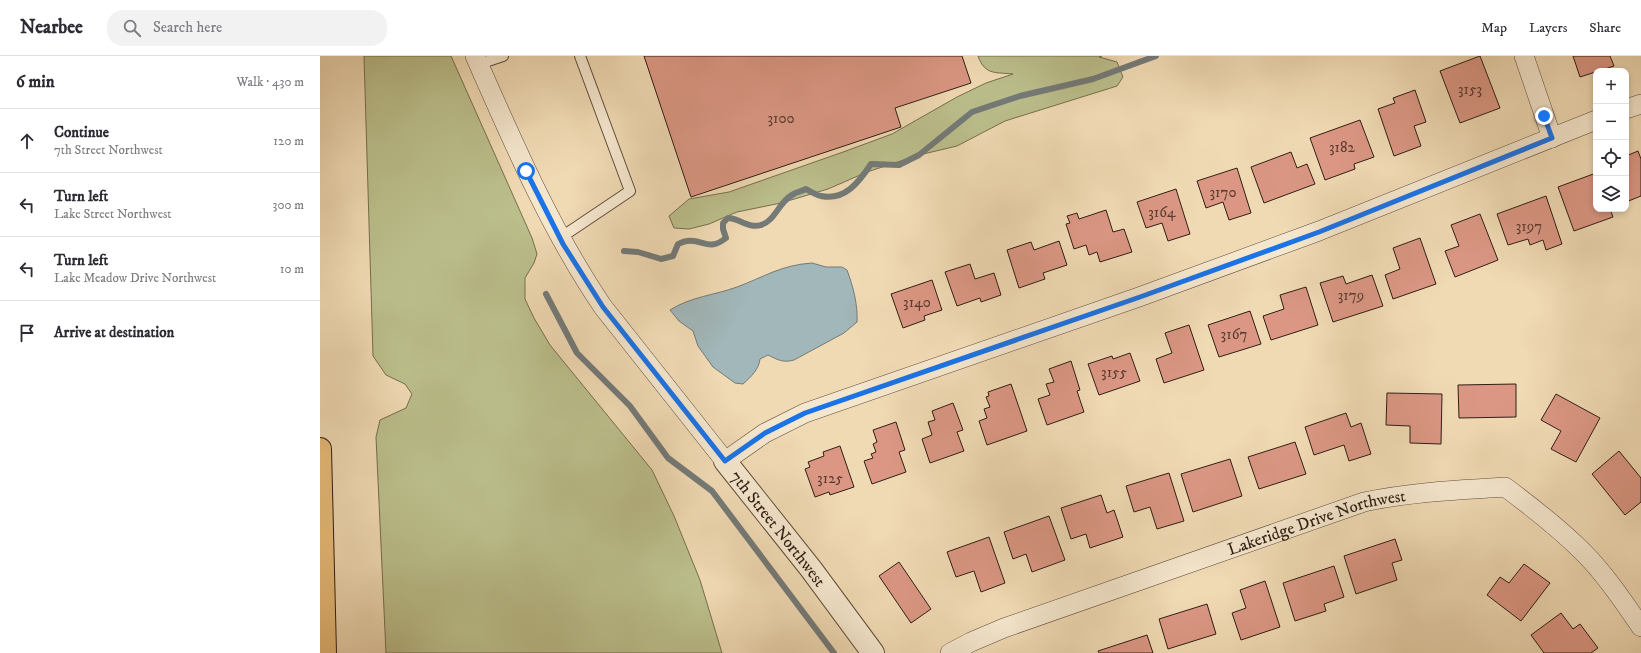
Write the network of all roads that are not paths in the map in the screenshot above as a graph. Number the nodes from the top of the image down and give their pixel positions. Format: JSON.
{"nodes":[{"id":1,"x":502,"y":56,"type":"edge"},
{"id":2,"x":580,"y":56,"type":"edge"},
{"id":3,"x":1524,"y":56,"type":"edge"},
{"id":4,"x":477,"y":60,"type":"edge"},
{"id":5,"x":1641,"y":104,"type":"edge"},
{"id":6,"x":1629,"y":108,"type":"edge"},
{"id":7,"x":1593,"y":121,"type":"edge"},
{"id":8,"x":1552,"y":138,"type":"junction"},
{"id":9,"x":560,"y":238,"type":"junction"},
{"id":10,"x":320,"y":449,"type":"edge"},
{"id":11,"x":725,"y":461,"type":"junction"},
{"id":12,"x":1641,"y":627,"type":"edge"},
{"id":13,"x":325,"y":653,"type":"edge"},
{"id":14,"x":873,"y":653,"type":"edge"},
{"id":15,"x":950,"y":653,"type":"edge"}],
"edges":[{"from":1,"to":4,"type":"lane"},
{"from":2,"to":9,"type":"lane"},
{"from":3,"to":8,"type":"street"},
{"from":4,"to":9,"type":"street","name":"7th Street Northwest"},
{"from":5,"to":6,"type":"street"},
{"from":7,"to":8,"type":"street"},
{"from":8,"to":11,"type":"street"},
{"from":9,"to":11,"type":"street","name":"7th Street Northwest"},
{"from":10,"to":13,"type":"highway"},
{"from":11,"to":14,"type":"street","name":"7th Street Northwest"},
{"from":12,"to":15,"type":"street","name":"Lakeridge Drive Northwest"}]}
